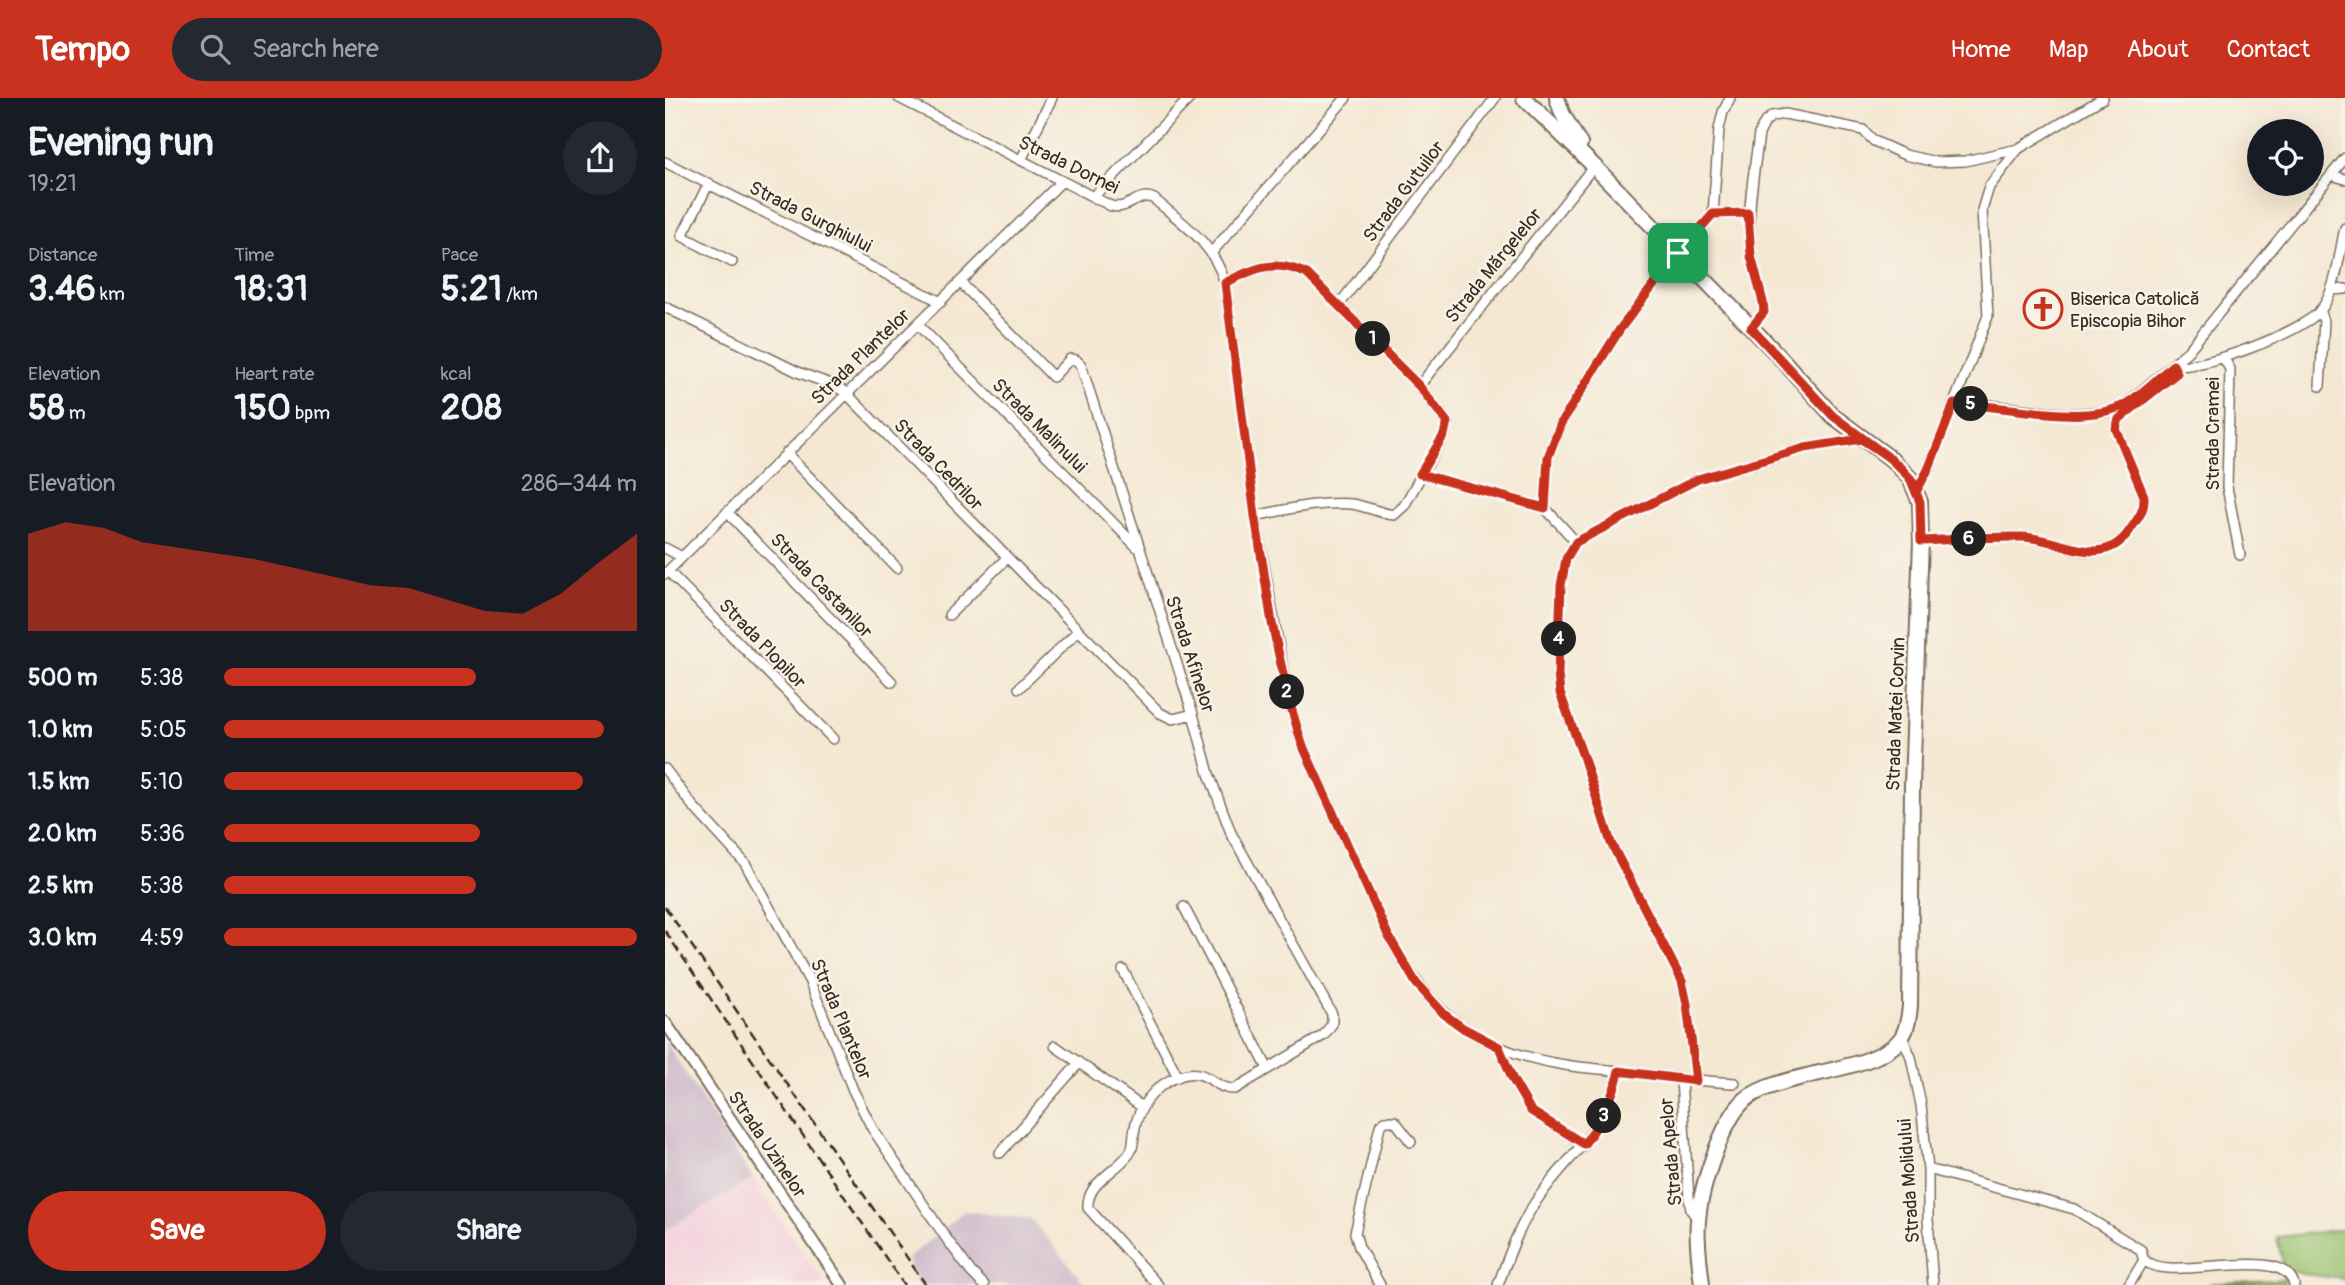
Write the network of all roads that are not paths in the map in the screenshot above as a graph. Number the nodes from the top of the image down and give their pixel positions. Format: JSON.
{"nodes":[{"id":1,"x":899,"y":98,"type":"edge"},
{"id":2,"x":1052,"y":98,"type":"edge"},
{"id":3,"x":1190,"y":98,"type":"edge"},
{"id":4,"x":1346,"y":98,"type":"edge"},
{"id":5,"x":1496,"y":98,"type":"edge"},
{"id":6,"x":1524,"y":98,"type":"edge"},
{"id":7,"x":1557,"y":98,"type":"edge"},
{"id":8,"x":1730,"y":98,"type":"edge"},
{"id":9,"x":2103,"y":98,"type":"edge"},
{"id":10,"x":2018,"y":149,"type":"junction"},
{"id":11,"x":2345,"y":158,"type":"edge"},
{"id":12,"x":1021,"y":160,"type":"junction"},
{"id":13,"x":665,"y":162,"type":"edge"},
{"id":14,"x":1592,"y":163,"type":"junction"},
{"id":15,"x":2331,"y":175,"type":"junction"},
{"id":16,"x":2345,"y":179,"type":"edge"},
{"id":17,"x":1062,"y":181,"type":"junction"},
{"id":18,"x":709,"y":183,"type":"junction"},
{"id":19,"x":1093,"y":197,"type":"junction"},
{"id":20,"x":1748,"y":213,"type":"junction"},
{"id":21,"x":1713,"y":214,"type":"junction"},
{"id":22,"x":2345,"y":228,"type":"edge"},
{"id":23,"x":1212,"y":252,"type":"junction"},
{"id":24,"x":1678,"y":253,"type":"junction"},
{"id":25,"x":732,"y":262,"type":"dead end"},
{"id":26,"x":961,"y":283,"type":"junction"},
{"id":27,"x":1225,"y":283,"type":"junction"},
{"id":28,"x":2345,"y":289,"type":"edge"},
{"id":29,"x":2331,"y":290,"type":"junction"},
{"id":30,"x":941,"y":302,"type":"junction"},
{"id":31,"x":1339,"y":305,"type":"junction"},
{"id":32,"x":665,"y":307,"type":"edge"},
{"id":33,"x":2320,"y":310,"type":"junction"},
{"id":34,"x":918,"y":325,"type":"junction"},
{"id":35,"x":1751,"y":328,"type":"junction"},
{"id":36,"x":2223,"y":357,"type":"junction"},
{"id":37,"x":2173,"y":365,"type":"junction"},
{"id":38,"x":1419,"y":386,"type":"junction"},
{"id":39,"x":2320,"y":386,"type":"dead end"},
{"id":40,"x":846,"y":393,"type":"junction"},
{"id":41,"x":1954,"y":404,"type":"junction"},
{"id":42,"x":1861,"y":439,"type":"junction"},
{"id":43,"x":786,"y":453,"type":"junction"},
{"id":44,"x":1420,"y":474,"type":"junction"},
{"id":45,"x":1917,"y":490,"type":"junction"},
{"id":46,"x":1545,"y":508,"type":"junction"},
{"id":47,"x":727,"y":512,"type":"junction"},
{"id":48,"x":1255,"y":516,"type":"junction"},
{"id":49,"x":1921,"y":541,"type":"junction"},
{"id":50,"x":1576,"y":542,"type":"junction"},
{"id":51,"x":665,"y":548,"type":"edge"},
{"id":52,"x":1138,"y":548,"type":"junction"},
{"id":53,"x":2240,"y":555,"type":"dead end"},
{"id":54,"x":683,"y":557,"type":"junction"},
{"id":55,"x":1007,"y":558,"type":"junction"},
{"id":56,"x":897,"y":568,"type":"dead end"},
{"id":57,"x":667,"y":573,"type":"edge"},
{"id":58,"x":949,"y":615,"type":"dead end"},
{"id":59,"x":1079,"y":631,"type":"junction"},
{"id":60,"x":892,"y":682,"type":"dead end"},
{"id":61,"x":1019,"y":688,"type":"dead end"},
{"id":62,"x":1193,"y":714,"type":"junction"},
{"id":63,"x":833,"y":740,"type":"dead end"},
{"id":64,"x":665,"y":769,"type":"edge"},
{"id":65,"x":1184,"y":908,"type":"dead end"},
{"id":66,"x":1123,"y":970,"type":"dead end"},
{"id":67,"x":665,"y":1022,"type":"edge"},
{"id":68,"x":1902,"y":1037,"type":"junction"},
{"id":69,"x":1055,"y":1046,"type":"dead end"},
{"id":70,"x":1499,"y":1047,"type":"junction"},
{"id":71,"x":1079,"y":1063,"type":"junction"},
{"id":72,"x":1267,"y":1067,"type":"junction"},
{"id":73,"x":1619,"y":1071,"type":"junction"},
{"id":74,"x":1178,"y":1077,"type":"junction"},
{"id":75,"x":1681,"y":1080,"type":"junction"},
{"id":76,"x":1696,"y":1081,"type":"junction"},
{"id":77,"x":1735,"y":1083,"type":"dead end"},
{"id":78,"x":1142,"y":1107,"type":"junction"},
{"id":79,"x":1411,"y":1142,"type":"dead end"},
{"id":80,"x":1584,"y":1144,"type":"junction"},
{"id":81,"x":1000,"y":1153,"type":"dead end"},
{"id":82,"x":1929,"y":1169,"type":"junction"},
{"id":83,"x":1698,"y":1219,"type":"junction"},
{"id":84,"x":2144,"y":1260,"type":"junction"},
{"id":85,"x":842,"y":1285,"type":"edge"},
{"id":86,"x":984,"y":1285,"type":"edge"},
{"id":87,"x":1158,"y":1285,"type":"edge"},
{"id":88,"x":1380,"y":1285,"type":"edge"},
{"id":89,"x":1499,"y":1285,"type":"edge"},
{"id":90,"x":1702,"y":1285,"type":"edge"},
{"id":91,"x":1933,"y":1285,"type":"edge"},
{"id":92,"x":2129,"y":1285,"type":"edge"},
{"id":93,"x":2294,"y":1285,"type":"edge"}],
"edges":[{"from":1,"to":12,"type":"street","name":"Strada Dornei"},
{"from":2,"to":12,"type":"street"},
{"from":3,"to":19,"type":"street"},
{"from":4,"to":23,"type":"street"},
{"from":5,"to":31,"type":"street","name":"Strada Gutuilor"},
{"from":6,"to":14,"type":"main road"},
{"from":7,"to":14,"type":"main road"},
{"from":8,"to":21,"type":"street"},
{"from":9,"to":10,"type":"street"},
{"from":10,"to":20,"type":"street"},
{"from":10,"to":41,"type":"street"},
{"from":11,"to":15,"type":"street"},
{"from":12,"to":17,"type":"street","name":"Strada Dornei"},
{"from":13,"to":18,"type":"street","name":"Strada Gurghiului"},
{"from":14,"to":24,"type":"main road"},
{"from":14,"to":38,"type":"street","name":"Strada Mărgelelor"},
{"from":15,"to":16,"type":"street"},
{"from":15,"to":37,"type":"street"},
{"from":17,"to":19,"type":"street","name":"Strada Dornei"},
{"from":17,"to":26,"type":"street","name":"Strada Plantelor"},
{"from":18,"to":25,"type":"street"},
{"from":18,"to":30,"type":"street","name":"Strada Gurghiului"},
{"from":19,"to":23,"type":"street","name":"Strada Dornei"},
{"from":20,"to":21,"type":"street"},
{"from":20,"to":35,"type":"street"},
{"from":21,"to":24,"type":"street"},
{"from":22,"to":29,"type":"street"},
{"from":23,"to":27,"type":"street"},
{"from":24,"to":35,"type":"main road"},
{"from":24,"to":46,"type":"street"},
{"from":26,"to":30,"type":"street","name":"Strada Plantelor"},
{"from":26,"to":52,"type":"street","name":"Strada Afinelor"},
{"from":27,"to":31,"type":"street"},
{"from":27,"to":48,"type":"street"},
{"from":28,"to":29,"type":"street"},
{"from":29,"to":33,"type":"street"},
{"from":30,"to":34,"type":"street","name":"Strada Plantelor"},
{"from":31,"to":38,"type":"street"},
{"from":32,"to":40,"type":"street"},
{"from":33,"to":36,"type":"street"},
{"from":33,"to":39,"type":"street"},
{"from":34,"to":40,"type":"street","name":"Strada Plantelor"},
{"from":34,"to":52,"type":"street","name":"Strada Malinului"},
{"from":35,"to":42,"type":"main road"},
{"from":36,"to":37,"type":"street"},
{"from":36,"to":53,"type":"street","name":"Strada Cramei"},
{"from":37,"to":41,"type":"street"},
{"from":37,"to":49,"type":"street"},
{"from":38,"to":44,"type":"street"},
{"from":40,"to":43,"type":"street","name":"Strada Plantelor"},
{"from":40,"to":55,"type":"street","name":"Strada Cedrilor"},
{"from":41,"to":45,"type":"street"},
{"from":42,"to":45,"type":"main road"},
{"from":42,"to":50,"type":"street"},
{"from":43,"to":47,"type":"street","name":"Strada Plantelor"},
{"from":43,"to":56,"type":"street"},
{"from":44,"to":46,"type":"street"},
{"from":44,"to":48,"type":"street"},
{"from":45,"to":49,"type":"main road","name":"Strada Matei Corvin"},
{"from":46,"to":50,"type":"street"},
{"from":47,"to":54,"type":"street","name":"Strada Plantelor"},
{"from":47,"to":60,"type":"street","name":"Strada Castanilor"},
{"from":48,"to":70,"type":"street"},
{"from":49,"to":68,"type":"main road","name":"Strada Matei Corvin"},
{"from":50,"to":76,"type":"street","name":"Strada Apelor"},
{"from":51,"to":54,"type":"street"},
{"from":52,"to":62,"type":"street","name":"Strada Afinelor"},
{"from":54,"to":57,"type":"street","name":"Strada Plantelor"},
{"from":55,"to":58,"type":"street"},
{"from":55,"to":59,"type":"street","name":"Strada Cedrilor"},
{"from":57,"to":63,"type":"street","name":"Strada Plopilor"},
{"from":59,"to":61,"type":"street"},
{"from":59,"to":62,"type":"street","name":"Strada Cedrilor"},
{"from":62,"to":72,"type":"street","name":"Strada Afinelor"},
{"from":64,"to":86,"type":"street","name":"Strada Plantelor"},
{"from":65,"to":72,"type":"street"},
{"from":66,"to":74,"type":"street"},
{"from":67,"to":85,"type":"street","name":"Strada Uzinelor"},
{"from":68,"to":82,"type":"street","name":"Strada Molidului"},
{"from":68,"to":83,"type":"main road"},
{"from":69,"to":71,"type":"street"},
{"from":70,"to":73,"type":"street"},
{"from":70,"to":80,"type":"street"},
{"from":71,"to":78,"type":"street"},
{"from":71,"to":81,"type":"street"},
{"from":72,"to":74,"type":"street","name":"Strada Afinelor"},
{"from":73,"to":75,"type":"street"},
{"from":73,"to":80,"type":"street"},
{"from":74,"to":78,"type":"street"},
{"from":75,"to":76,"type":"street"},
{"from":75,"to":83,"type":"street","name":"Strada Apelor"},
{"from":76,"to":77,"type":"street"},
{"from":78,"to":87,"type":"street"},
{"from":79,"to":88,"type":"street"},
{"from":80,"to":89,"type":"street"},
{"from":82,"to":84,"type":"street"},
{"from":82,"to":91,"type":"street","name":"Strada Molidului"},
{"from":83,"to":90,"type":"main road"},
{"from":84,"to":92,"type":"street"},
{"from":84,"to":93,"type":"street"}]}
